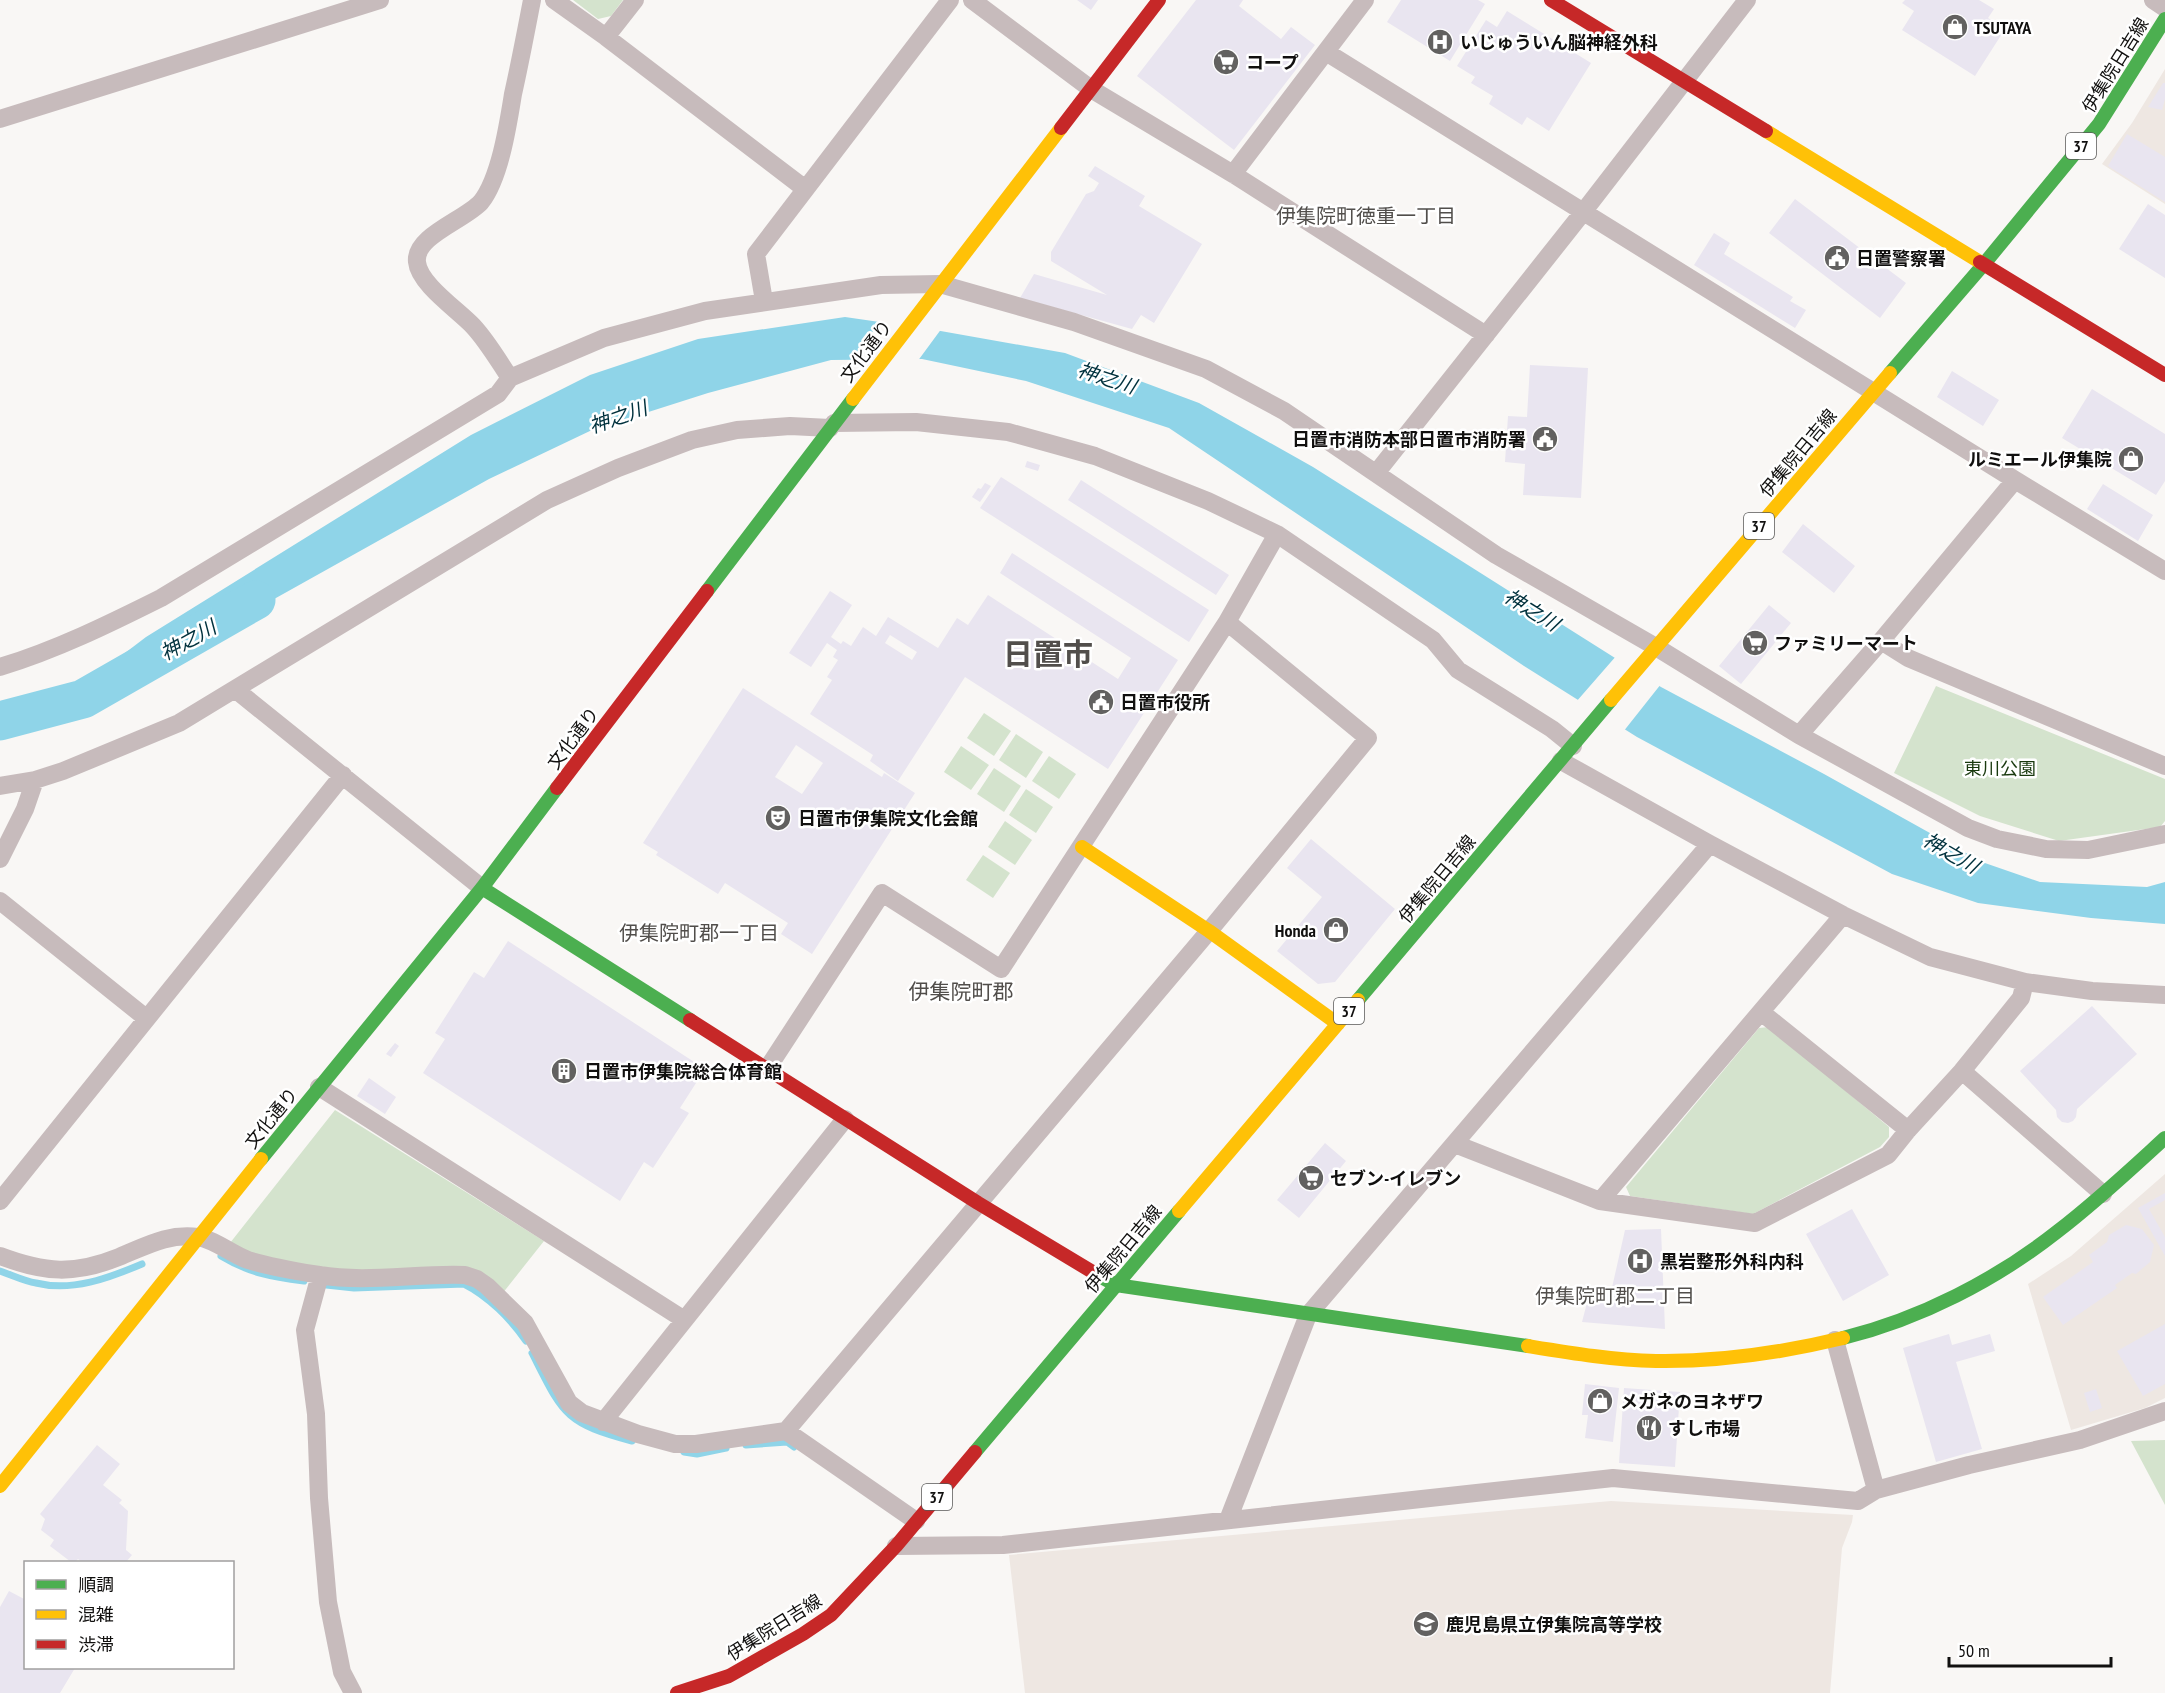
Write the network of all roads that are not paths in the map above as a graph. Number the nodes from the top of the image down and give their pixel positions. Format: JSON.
{"nodes":[{"id":1,"x":380,"y":0,"type":"edge"},
{"id":2,"x":532,"y":0,"type":"edge"},
{"id":3,"x":554,"y":0,"type":"edge"},
{"id":4,"x":634,"y":0,"type":"edge"},
{"id":5,"x":950,"y":0,"type":"edge"},
{"id":6,"x":972,"y":0,"type":"edge"},
{"id":7,"x":1159,"y":0,"type":"edge"},
{"id":8,"x":1365,"y":0,"type":"edge"},
{"id":9,"x":1551,"y":0,"type":"edge"},
{"id":10,"x":1747,"y":0,"type":"edge"},
{"id":11,"x":2152,"y":0,"type":"edge"},
{"id":12,"x":2165,"y":8,"type":"edge"},
{"id":13,"x":2165,"y":19,"type":"edge"},
{"id":14,"x":606,"y":37,"type":"junction"},
{"id":15,"x":1326,"y":52,"type":"junction"},
{"id":16,"x":1683,"y":82,"type":"junction"},
{"id":17,"x":1091,"y":89,"type":"junction"},
{"id":18,"x":0,"y":119,"type":"edge"},
{"id":19,"x":1233,"y":174,"type":"junction"},
{"id":20,"x":804,"y":188,"type":"junction"},
{"id":21,"x":1584,"y":211,"type":"junction"},
{"id":22,"x":1984,"y":264,"type":"junction"},
{"id":23,"x":940,"y":284,"type":"junction"},
{"id":24,"x":764,"y":302,"type":"junction"},
{"id":25,"x":1486,"y":335,"type":"junction"},
{"id":26,"x":2165,"y":375,"type":"edge"},
{"id":27,"x":510,"y":378,"type":"junction"},
{"id":28,"x":1873,"y":392,"type":"junction"},
{"id":29,"x":832,"y":425,"type":"junction"},
{"id":30,"x":1377,"y":472,"type":"junction"},
{"id":31,"x":2015,"y":480,"type":"junction"},
{"id":32,"x":1277,"y":534,"type":"junction"},
{"id":33,"x":2165,"y":571,"type":"edge"},
{"id":34,"x":1227,"y":622,"type":"junction"},
{"id":35,"x":1881,"y":641,"type":"junction"},
{"id":36,"x":1650,"y":654,"type":"junction"},
{"id":37,"x":0,"y":667,"type":"edge"},
{"id":38,"x":236,"y":690,"type":"junction"},
{"id":39,"x":1799,"y":735,"type":"junction"},
{"id":40,"x":1577,"y":741,"type":"junction"},
{"id":41,"x":1561,"y":761,"type":"junction"},
{"id":42,"x":2165,"y":766,"type":"edge"},
{"id":43,"x":343,"y":775,"type":"junction"},
{"id":44,"x":35,"y":780,"type":"junction"},
{"id":45,"x":0,"y":786,"type":"edge"},
{"id":46,"x":2165,"y":834,"type":"edge"},
{"id":47,"x":1710,"y":844,"type":"junction"},
{"id":48,"x":1082,"y":846,"type":"junction"},
{"id":49,"x":0,"y":859,"type":"edge"},
{"id":50,"x":482,"y":888,"type":"junction"},
{"id":51,"x":0,"y":901,"type":"edge"},
{"id":52,"x":1843,"y":915,"type":"junction"},
{"id":53,"x":1209,"y":931,"type":"junction"},
{"id":54,"x":2025,"y":982,"type":"junction"},
{"id":55,"x":2165,"y":995,"type":"edge"},
{"id":56,"x":1761,"y":1012,"type":"junction"},
{"id":57,"x":146,"y":1018,"type":"junction"},
{"id":58,"x":1338,"y":1024,"type":"junction"},
{"id":59,"x":767,"y":1069,"type":"junction"},
{"id":60,"x":1962,"y":1071,"type":"junction"},
{"id":61,"x":319,"y":1087,"type":"junction"},
{"id":62,"x":845,"y":1119,"type":"junction"},
{"id":63,"x":1908,"y":1130,"type":"junction"},
{"id":64,"x":2165,"y":1138,"type":"edge"},
{"id":65,"x":1455,"y":1144,"type":"junction"},
{"id":66,"x":2103,"y":1194,"type":"junction"},
{"id":67,"x":0,"y":1201,"type":"edge"},
{"id":68,"x":1600,"y":1201,"type":"junction"},
{"id":69,"x":978,"y":1203,"type":"junction"},
{"id":70,"x":198,"y":1237,"type":"junction"},
{"id":71,"x":0,"y":1256,"type":"edge"},
{"id":72,"x":318,"y":1281,"type":"junction"},
{"id":73,"x":1116,"y":1285,"type":"junction"},
{"id":74,"x":1308,"y":1315,"type":"junction"},
{"id":75,"x":683,"y":1319,"type":"junction"},
{"id":76,"x":1835,"y":1340,"type":"junction"},
{"id":77,"x":2165,"y":1411,"type":"edge"},
{"id":78,"x":603,"y":1422,"type":"junction"},
{"id":79,"x":786,"y":1431,"type":"junction"},
{"id":80,"x":0,"y":1486,"type":"edge"},
{"id":81,"x":1876,"y":1490,"type":"junction"},
{"id":82,"x":1228,"y":1520,"type":"junction"},
{"id":83,"x":916,"y":1521,"type":"junction"},
{"id":84,"x":896,"y":1546,"type":"junction"},
{"id":85,"x":729,"y":1676,"type":"junction"},
{"id":86,"x":353,"y":1693,"type":"edge"},
{"id":87,"x":677,"y":1693,"type":"edge"},
{"id":88,"x":734,"y":1693,"type":"edge"}],
"edges":[{"from":1,"to":18,"type":"street"},
{"from":2,"to":27,"type":"street"},
{"from":3,"to":14,"type":"street"},
{"from":4,"to":14,"type":"street"},
{"from":5,"to":20,"type":"street"},
{"from":6,"to":17,"type":"street"},
{"from":7,"to":17,"type":"street","name":"文化通り"},
{"from":8,"to":15,"type":"street"},
{"from":9,"to":16,"type":"street"},
{"from":10,"to":16,"type":"street"},
{"from":11,"to":12,"type":"street"},
{"from":13,"to":22,"type":"street","name":"伊集院日吉線","number":"37"},
{"from":14,"to":20,"type":"street"},
{"from":15,"to":19,"type":"street"},
{"from":15,"to":21,"type":"street"},
{"from":16,"to":21,"type":"street"},
{"from":16,"to":22,"type":"street"},
{"from":17,"to":19,"type":"street"},
{"from":17,"to":23,"type":"street","name":"文化通り"},
{"from":19,"to":25,"type":"street"},
{"from":20,"to":24,"type":"street"},
{"from":21,"to":25,"type":"street"},
{"from":21,"to":28,"type":"street"},
{"from":22,"to":26,"type":"street"},
{"from":22,"to":28,"type":"street","name":"伊集院日吉線","number":"37"},
{"from":23,"to":24,"type":"street"},
{"from":23,"to":29,"type":"street","name":"文化通り"},
{"from":23,"to":30,"type":"street"},
{"from":24,"to":27,"type":"street"},
{"from":25,"to":30,"type":"street"},
{"from":27,"to":37,"type":"street"},
{"from":28,"to":31,"type":"street"},
{"from":28,"to":36,"type":"street","name":"伊集院日吉線","number":"37"},
{"from":29,"to":32,"type":"street"},
{"from":29,"to":38,"type":"street"},
{"from":29,"to":50,"type":"street","name":"文化通り"},
{"from":30,"to":36,"type":"street"},
{"from":31,"to":33,"type":"street"},
{"from":31,"to":35,"type":"street"},
{"from":32,"to":34,"type":"street"},
{"from":32,"to":40,"type":"street"},
{"from":34,"to":48,"type":"street"},
{"from":34,"to":53,"type":"street"},
{"from":35,"to":39,"type":"street"},
{"from":35,"to":42,"type":"street"},
{"from":36,"to":39,"type":"street"},
{"from":36,"to":40,"type":"street","name":"伊集院日吉線","number":"37"},
{"from":38,"to":43,"type":"street"},
{"from":38,"to":44,"type":"street"},
{"from":39,"to":46,"type":"street"},
{"from":40,"to":41,"type":"street","name":"伊集院日吉線","number":"37"},
{"from":41,"to":47,"type":"street"},
{"from":41,"to":58,"type":"street","name":"伊集院日吉線","number":"37"},
{"from":43,"to":50,"type":"street"},
{"from":43,"to":57,"type":"street"},
{"from":44,"to":45,"type":"street"},
{"from":44,"to":49,"type":"street"},
{"from":47,"to":52,"type":"street"},
{"from":47,"to":65,"type":"street"},
{"from":48,"to":53,"type":"street"},
{"from":48,"to":59,"type":"street"},
{"from":50,"to":59,"type":"street"},
{"from":50,"to":61,"type":"street","name":"文化通り"},
{"from":51,"to":57,"type":"street"},
{"from":52,"to":54,"type":"street"},
{"from":52,"to":56,"type":"street"},
{"from":53,"to":58,"type":"street"},
{"from":53,"to":69,"type":"street"},
{"from":54,"to":55,"type":"street"},
{"from":54,"to":60,"type":"street"},
{"from":56,"to":63,"type":"street"},
{"from":56,"to":68,"type":"street"},
{"from":57,"to":67,"type":"street"},
{"from":58,"to":73,"type":"street","name":"伊集院日吉線","number":"37"},
{"from":59,"to":62,"type":"street"},
{"from":60,"to":63,"type":"street"},
{"from":60,"to":66,"type":"street"},
{"from":61,"to":70,"type":"street","name":"文化通り"},
{"from":61,"to":75,"type":"street"},
{"from":62,"to":69,"type":"street"},
{"from":62,"to":75,"type":"street"},
{"from":63,"to":68,"type":"street"},
{"from":64,"to":66,"type":"street"},
{"from":65,"to":68,"type":"street"},
{"from":65,"to":74,"type":"street"},
{"from":66,"to":76,"type":"street"},
{"from":69,"to":73,"type":"street"},
{"from":69,"to":79,"type":"street"},
{"from":70,"to":71,"type":"street"},
{"from":70,"to":72,"type":"street"},
{"from":70,"to":80,"type":"street","name":"文化通り"},
{"from":72,"to":78,"type":"street"},
{"from":72,"to":86,"type":"street"},
{"from":73,"to":74,"type":"street"},
{"from":73,"to":83,"type":"street","name":"伊集院日吉線","number":"37"},
{"from":74,"to":76,"type":"street"},
{"from":74,"to":82,"type":"street"},
{"from":75,"to":78,"type":"street"},
{"from":76,"to":81,"type":"street"},
{"from":77,"to":81,"type":"street"},
{"from":78,"to":79,"type":"street"},
{"from":79,"to":83,"type":"street"},
{"from":81,"to":82,"type":"street"},
{"from":82,"to":84,"type":"street"},
{"from":83,"to":84,"type":"street","name":"伊集院日吉線","number":"37"},
{"from":84,"to":85,"type":"street","name":"伊集院日吉線","number":"37"},
{"from":85,"to":87,"type":"street","name":"伊集院日吉線","number":"37"},
{"from":85,"to":88,"type":"street"}]}
